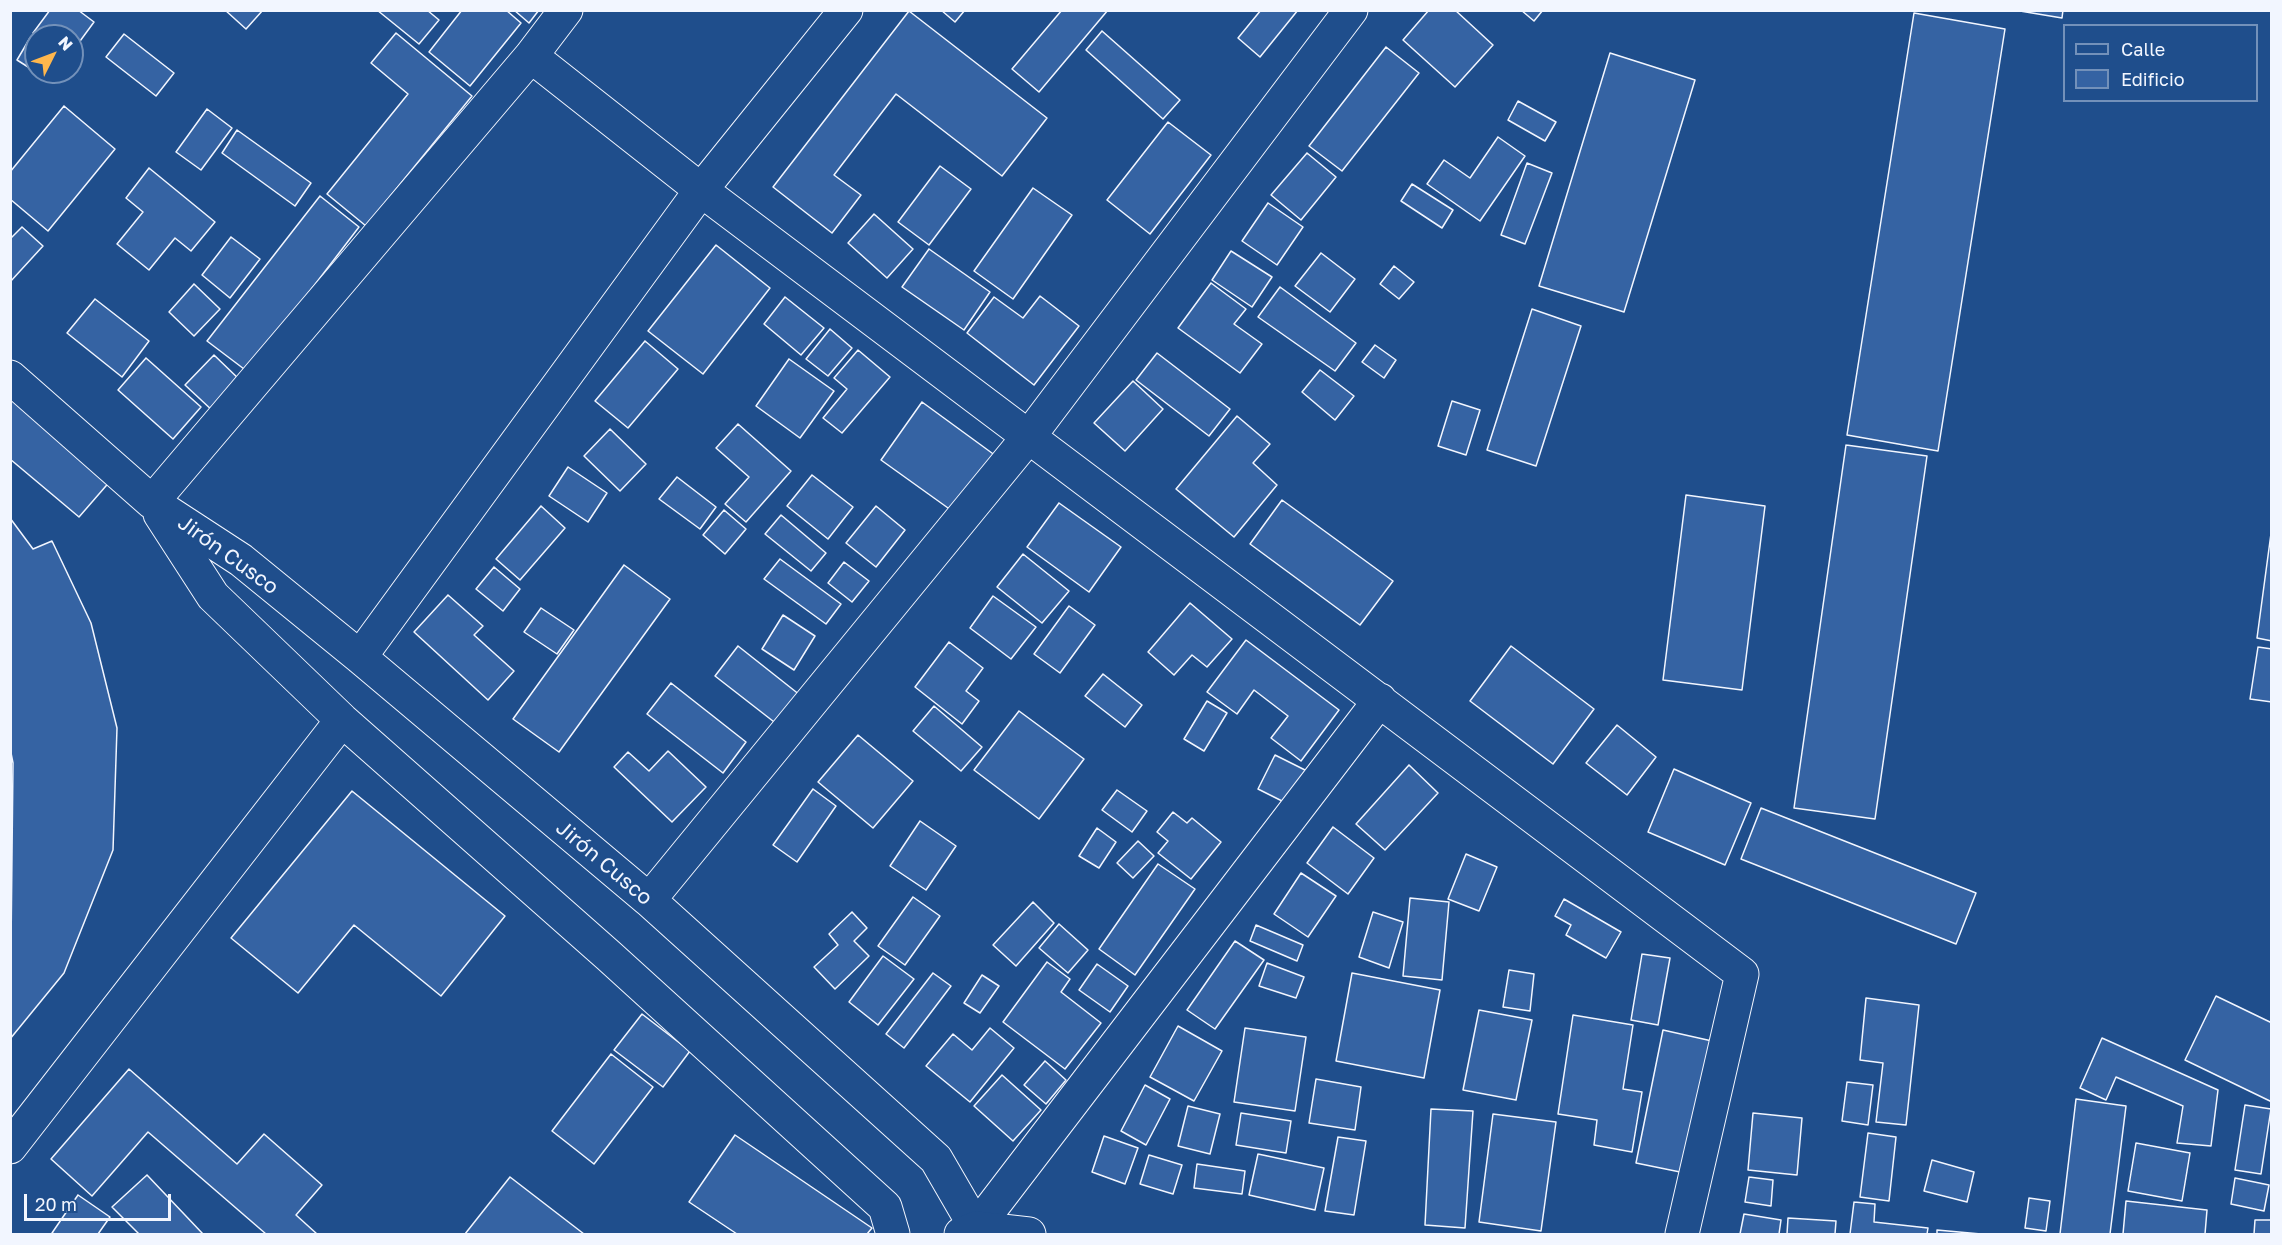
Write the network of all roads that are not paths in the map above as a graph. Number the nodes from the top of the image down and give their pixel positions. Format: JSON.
{"nodes":[{"id":1,"x":566,"y":10,"type":"edge"},
{"id":2,"x":846,"y":10,"type":"edge"},
{"id":3,"x":1351,"y":10,"type":"edge"},
{"id":4,"x":531,"y":56,"type":"junction"},
{"id":5,"x":701,"y":190,"type":"junction"},
{"id":6,"x":10,"y":377,"type":"edge"},
{"id":7,"x":1030,"y":435,"type":"junction"},
{"id":8,"x":152,"y":502,"type":"junction"},
{"id":9,"x":360,"y":657,"type":"junction"},
{"id":10,"x":1380,"y":700,"type":"junction"},
{"id":11,"x":342,"y":720,"type":"junction"},
{"id":12,"x":649,"y":900,"type":"junction"},
{"id":13,"x":10,"y":1147,"type":"edge"},
{"id":14,"x":970,"y":1232,"type":"edge"},
{"id":15,"x":892,"y":1234,"type":"edge"},
{"id":16,"x":1029,"y":1234,"type":"edge"},
{"id":17,"x":1682,"y":1234,"type":"edge"}],
"edges":[{"from":1,"to":4,"type":"street"},
{"from":2,"to":5,"type":"street"},
{"from":3,"to":7,"type":"street"},
{"from":4,"to":5,"type":"street"},
{"from":4,"to":8,"type":"street"},
{"from":5,"to":7,"type":"street"},
{"from":5,"to":9,"type":"street"},
{"from":6,"to":8,"type":"street","name":"Jirón Cusco"},
{"from":7,"to":10,"type":"street"},
{"from":7,"to":12,"type":"street"},
{"from":8,"to":9,"type":"street","name":"Jirón Cusco"},
{"from":8,"to":11,"type":"street","name":"Jirón Cusco"},
{"from":9,"to":12,"type":"street","name":"Jirón Cusco"},
{"from":10,"to":14,"type":"street"},
{"from":10,"to":17,"type":"street"},
{"from":11,"to":13,"type":"street"},
{"from":11,"to":15,"type":"street","name":"Jirón Cusco"},
{"from":12,"to":14,"type":"street","name":"Jirón Cusco"},
{"from":14,"to":16,"type":"street"}]}
